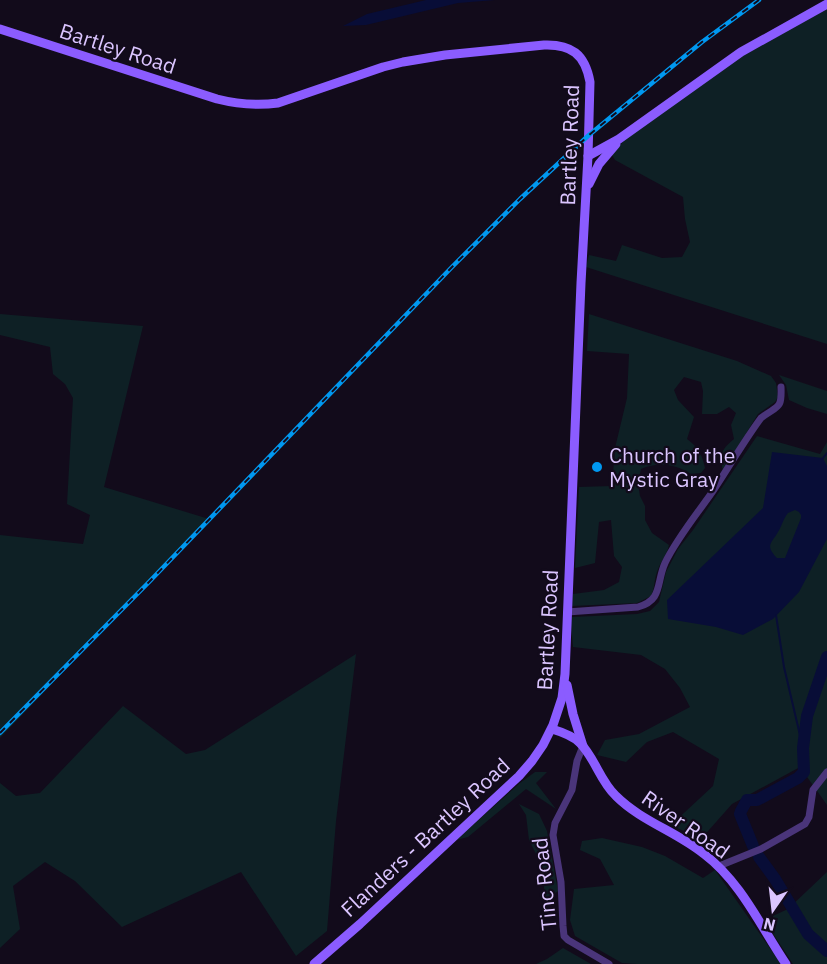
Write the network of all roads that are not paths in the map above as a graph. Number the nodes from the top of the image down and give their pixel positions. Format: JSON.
{"nodes":[{"id":1,"x":827,"y":4,"type":"edge"},
{"id":2,"x":0,"y":30,"type":"edge"},
{"id":3,"x":589,"y":135,"type":"junction"},
{"id":4,"x":619,"y":139,"type":"junction"},
{"id":5,"x":588,"y":156,"type":"junction"},
{"id":6,"x":587,"y":191,"type":"junction"},
{"id":7,"x":781,"y":387,"type":"dead end"},
{"id":8,"x":567,"y":612,"type":"junction"},
{"id":9,"x":565,"y":674,"type":"junction"},
{"id":10,"x":552,"y":729,"type":"junction"},
{"id":11,"x":583,"y":746,"type":"junction"},
{"id":12,"x":827,"y":772,"type":"edge"},
{"id":13,"x":719,"y":866,"type":"junction"},
{"id":14,"x":314,"y":964,"type":"edge"},
{"id":15,"x":609,"y":964,"type":"edge"},
{"id":16,"x":786,"y":964,"type":"edge"}],
"edges":[{"from":1,"to":4,"type":"main road"},
{"from":2,"to":3,"type":"main road","name":"Bartley Road"},
{"from":3,"to":4,"type":"main road"},
{"from":3,"to":5,"type":"main road","name":"Bartley Road"},
{"from":4,"to":5,"type":"main road"},
{"from":4,"to":6,"type":"main road"},
{"from":5,"to":6,"type":"main road","name":"Bartley Road"},
{"from":6,"to":8,"type":"main road","name":"Bartley Road"},
{"from":7,"to":8,"type":"street"},
{"from":8,"to":9,"type":"main road","name":"Bartley Road"},
{"from":9,"to":10,"type":"main road","name":"Bartley Road"},
{"from":9,"to":11,"type":"main road","name":"River Road"},
{"from":10,"to":11,"type":"main road","name":"River Road"},
{"from":10,"to":14,"type":"main road","name":"Flanders - Bartley Road"},
{"from":11,"to":13,"type":"main road","name":"River Road"},
{"from":11,"to":15,"type":"street","name":"Tinc Road"},
{"from":12,"to":13,"type":"street"},
{"from":13,"to":16,"type":"main road","name":"River Road"}]}
